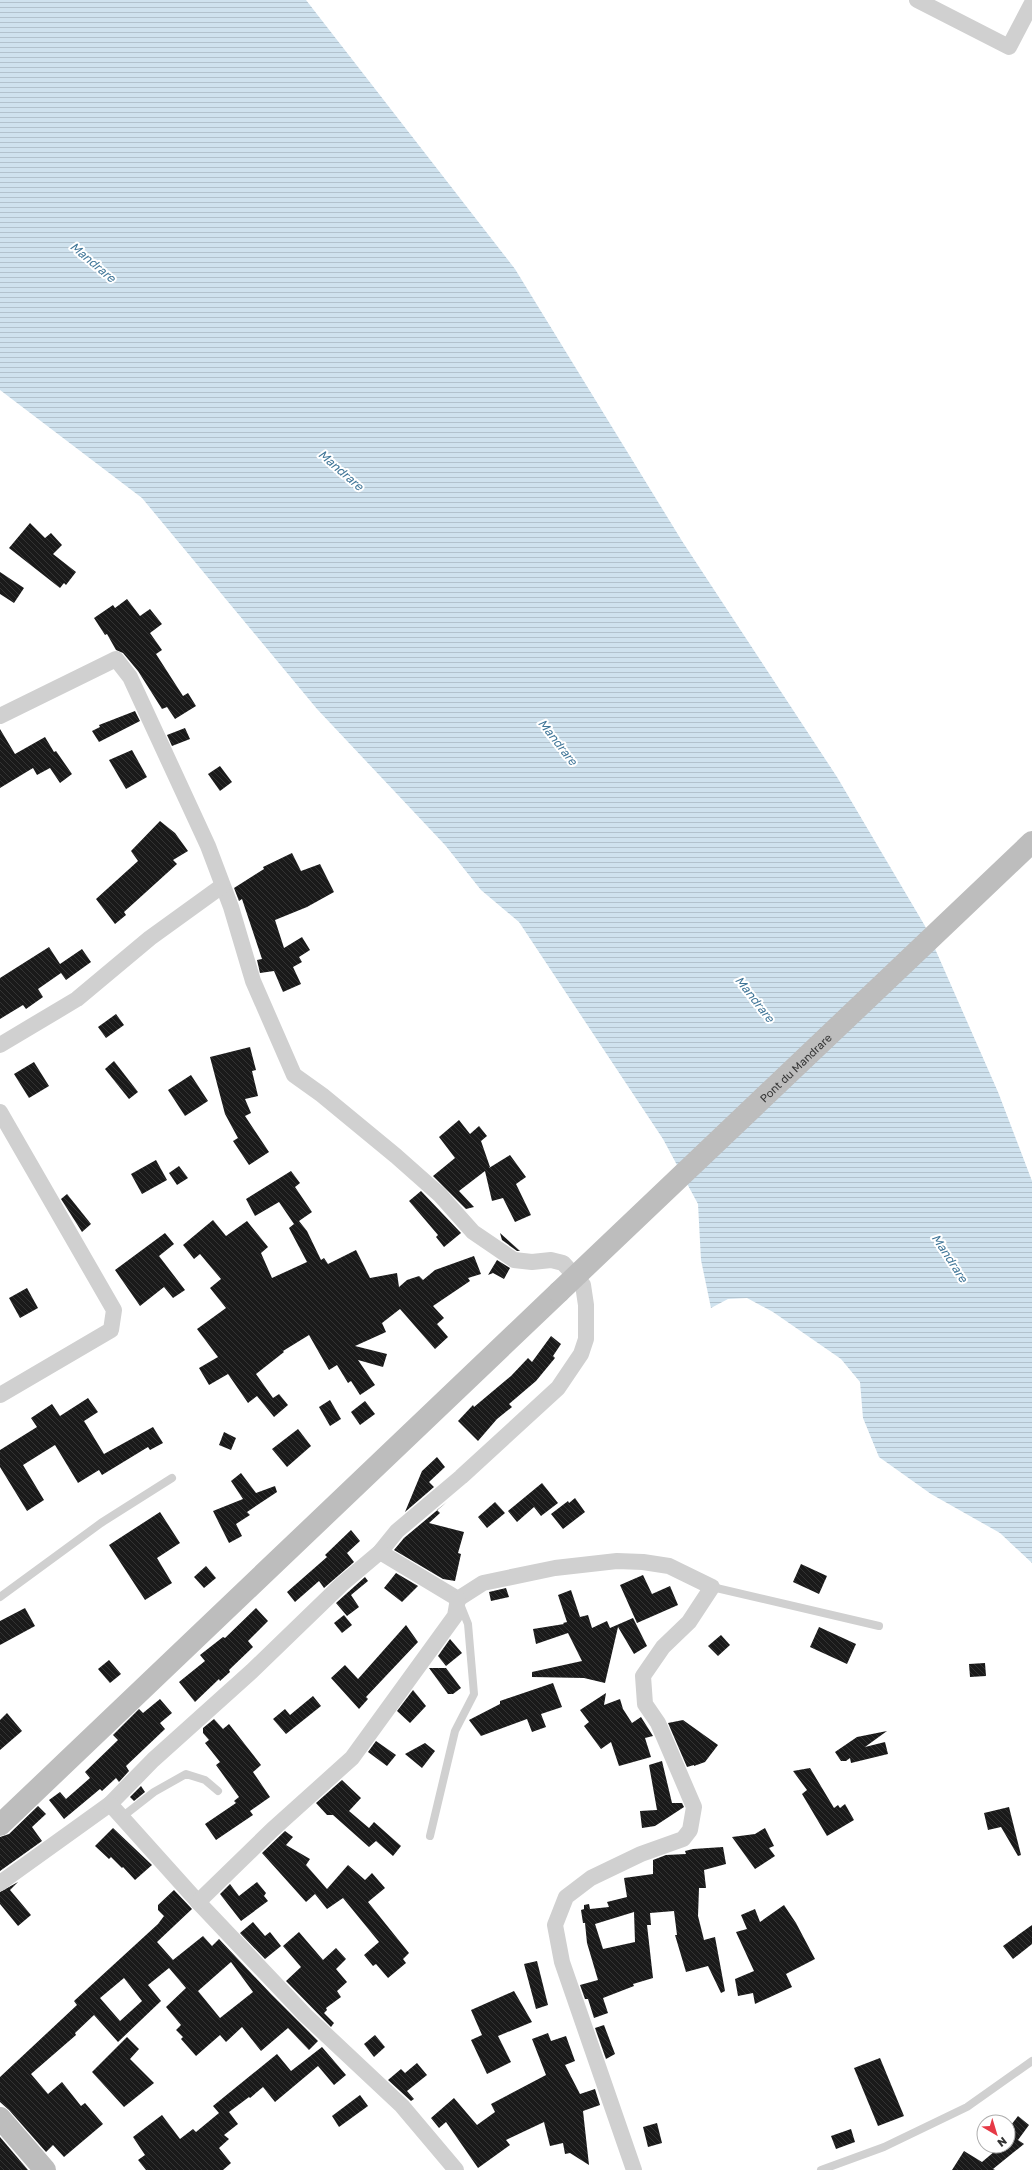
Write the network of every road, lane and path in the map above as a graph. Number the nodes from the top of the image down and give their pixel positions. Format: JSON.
{"nodes":[{"id":1,"x":917,"y":0,"type":"edge"},
{"id":2,"x":1032,"y":3,"type":"edge"},
{"id":3,"x":0,"y":716,"type":"edge"},
{"id":4,"x":1032,"y":842,"type":"edge"},
{"id":5,"x":222,"y":886,"type":"junction"},
{"id":6,"x":0,"y":1046,"type":"edge"},
{"id":7,"x":0,"y":1112,"type":"edge"},
{"id":8,"x":0,"y":1395,"type":"edge"},
{"id":9,"x":172,"y":1478,"type":"dead end"},
{"id":10,"x":380,"y":1552,"type":"junction"},
{"id":11,"x":712,"y":1587,"type":"junction"},
{"id":12,"x":0,"y":1597,"type":"edge"},
{"id":13,"x":458,"y":1599,"type":"junction"},
{"id":14,"x":879,"y":1626,"type":"dead end"},
{"id":15,"x":218,"y":1791,"type":"dead end"},
{"id":16,"x":110,"y":1804,"type":"junction"},
{"id":17,"x":122,"y":1817,"type":"junction"},
{"id":18,"x":0,"y":1826,"type":"edge"},
{"id":19,"x":430,"y":1836,"type":"dead end"},
{"id":20,"x":0,"y":1883,"type":"edge"},
{"id":21,"x":198,"y":1902,"type":"junction"},
{"id":22,"x":1032,"y":2061,"type":"edge"},
{"id":23,"x":0,"y":2118,"type":"edge"},
{"id":24,"x":45,"y":2170,"type":"edge"},
{"id":25,"x":456,"y":2170,"type":"edge"},
{"id":26,"x":634,"y":2170,"type":"edge"},
{"id":27,"x":821,"y":2170,"type":"edge"}],
"edges":[{"from":1,"to":2,"type":"street"},
{"from":3,"to":5,"type":"street"},
{"from":4,"to":18,"type":"main road","name":"Pont du Mandrare","bridge":true},
{"from":5,"to":6,"type":"street"},
{"from":5,"to":10,"type":"street"},
{"from":7,"to":8,"type":"street"},
{"from":9,"to":12,"type":"lane"},
{"from":10,"to":13,"type":"street"},
{"from":10,"to":16,"type":"street"},
{"from":11,"to":13,"type":"street"},
{"from":11,"to":14,"type":"lane"},
{"from":11,"to":26,"type":"street"},
{"from":13,"to":19,"type":"lane"},
{"from":13,"to":21,"type":"street"},
{"from":15,"to":17,"type":"lane"},
{"from":16,"to":17,"type":"street"},
{"from":16,"to":20,"type":"street"},
{"from":17,"to":21,"type":"street"},
{"from":21,"to":25,"type":"street"},
{"from":22,"to":27,"type":"lane"},
{"from":23,"to":24,"type":"main road"}]}
